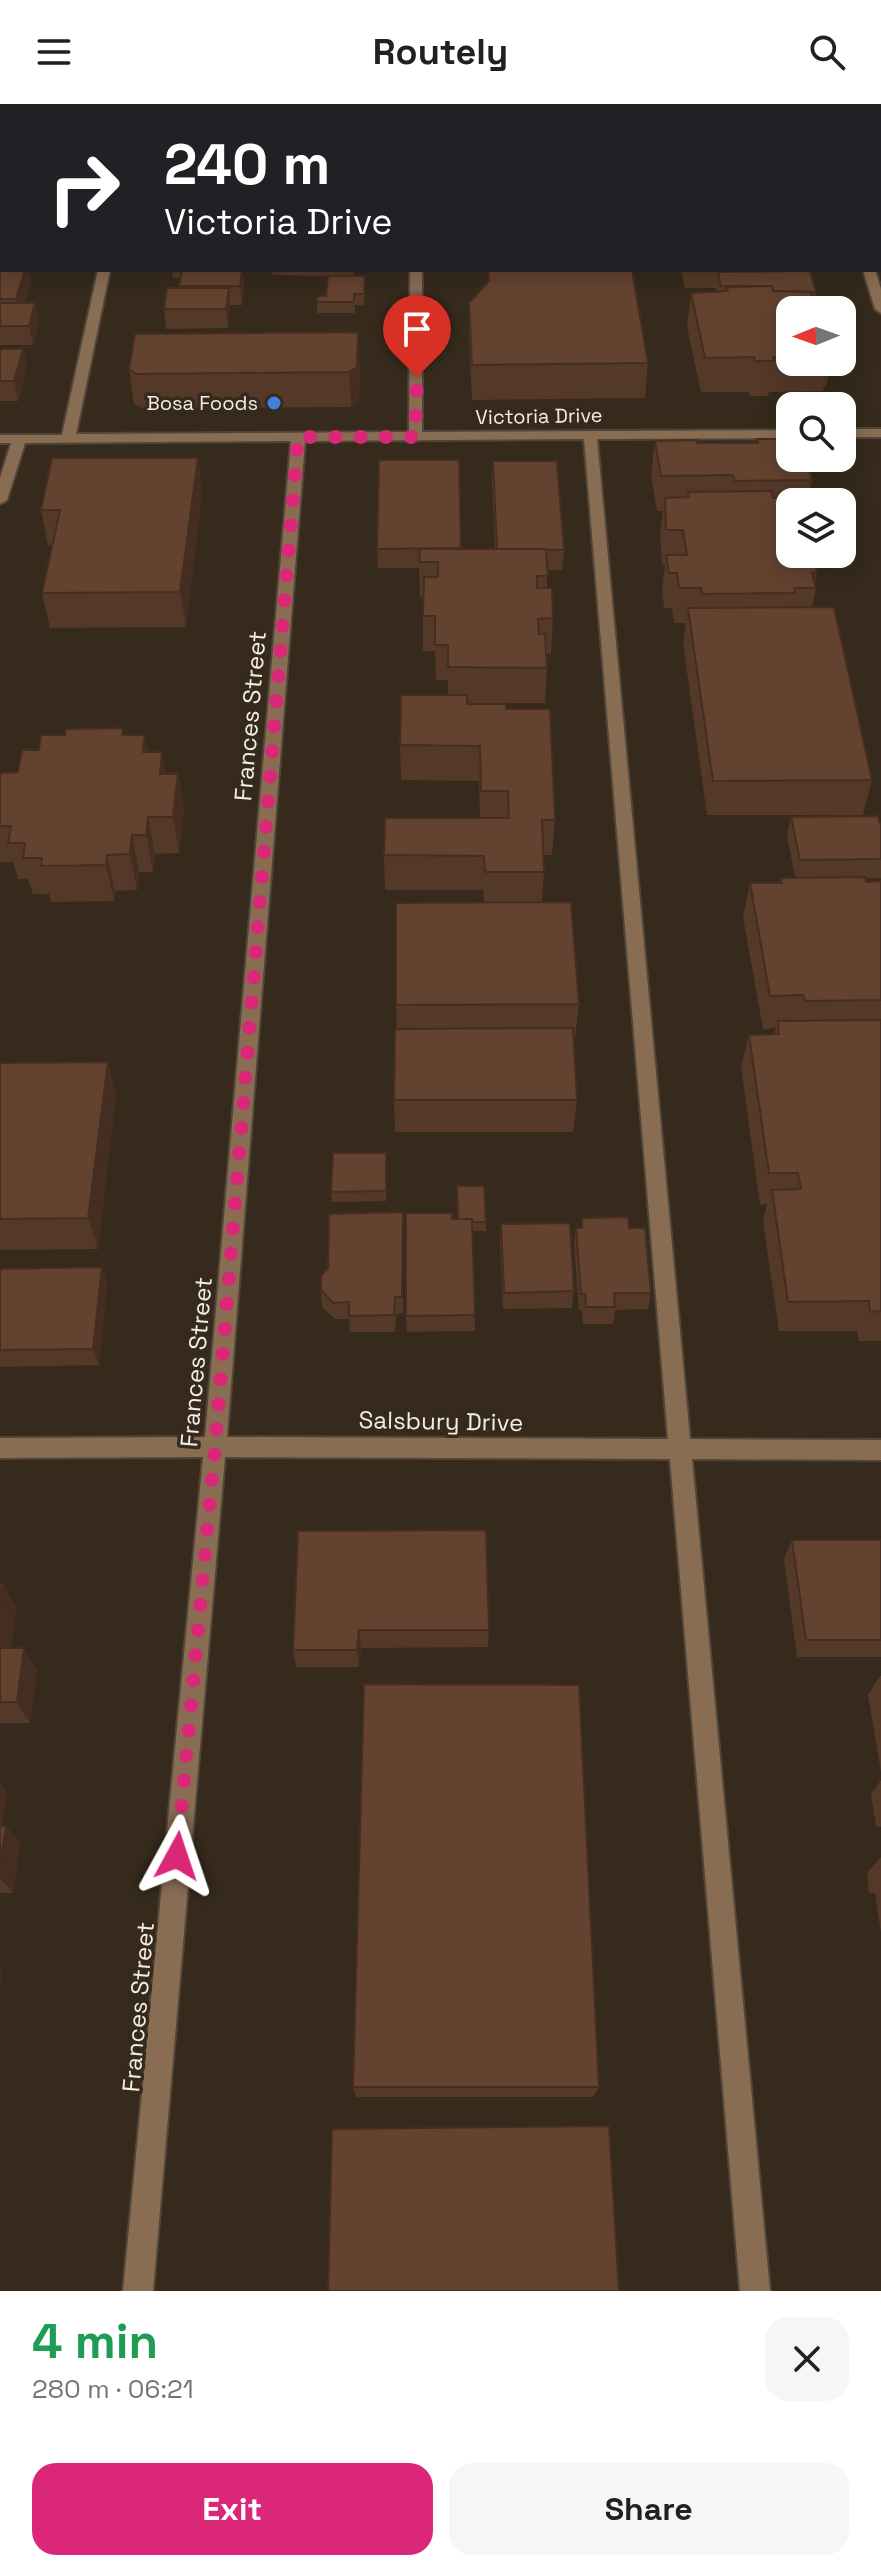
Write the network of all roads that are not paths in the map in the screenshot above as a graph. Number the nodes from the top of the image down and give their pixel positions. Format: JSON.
{"nodes":[{"id":1,"x":104,"y":272,"type":"edge"},
{"id":2,"x":416,"y":272,"type":"edge"},
{"id":3,"x":870,"y":272,"type":"edge"},
{"id":4,"x":879,"y":295,"type":"edge"},
{"id":5,"x":881,"y":309,"type":"edge"},
{"id":6,"x":856,"y":433,"type":"edge"},
{"id":7,"x":881,"y":433,"type":"edge"},
{"id":8,"x":776,"y":434,"type":"edge"},
{"id":9,"x":590,"y":435,"type":"junction"},
{"id":10,"x":298,"y":437,"type":"junction"},
{"id":11,"x":415,"y":437,"type":"junction"},
{"id":12,"x":0,"y":439,"type":"edge"},
{"id":13,"x":19,"y":439,"type":"junction"},
{"id":14,"x":68,"y":439,"type":"junction"},
{"id":15,"x":0,"y":500,"type":"edge"},
{"id":16,"x":215,"y":1447,"type":"junction"},
{"id":17,"x":0,"y":1448,"type":"edge"},
{"id":18,"x":679,"y":1450,"type":"junction"},
{"id":19,"x":881,"y":1450,"type":"edge"},
{"id":20,"x":138,"y":2291,"type":"edge"},
{"id":21,"x":755,"y":2291,"type":"edge"}],
"edges":[{"from":1,"to":14,"type":"street"},
{"from":2,"to":11,"type":"street"},
{"from":3,"to":4,"type":"street"},
{"from":4,"to":5,"type":"street"},
{"from":6,"to":7,"type":"street"},
{"from":8,"to":9,"type":"street","name":"Victoria Drive"},
{"from":9,"to":11,"type":"street","name":"Victoria Drive"},
{"from":9,"to":18,"type":"street"},
{"from":10,"to":11,"type":"street","name":"Victoria Drive"},
{"from":10,"to":14,"type":"street","name":"Victoria Drive"},
{"from":10,"to":16,"type":"street","name":"Frances Street"},
{"from":12,"to":13,"type":"street","name":"Victoria Drive"},
{"from":13,"to":14,"type":"street","name":"Victoria Drive"},
{"from":13,"to":15,"type":"street"},
{"from":16,"to":17,"type":"street","name":"Salsbury Drive"},
{"from":16,"to":18,"type":"street","name":"Salsbury Drive"},
{"from":16,"to":20,"type":"street","name":"Frances Street"},
{"from":18,"to":19,"type":"street","name":"Salsbury Drive"},
{"from":18,"to":21,"type":"street"}]}
